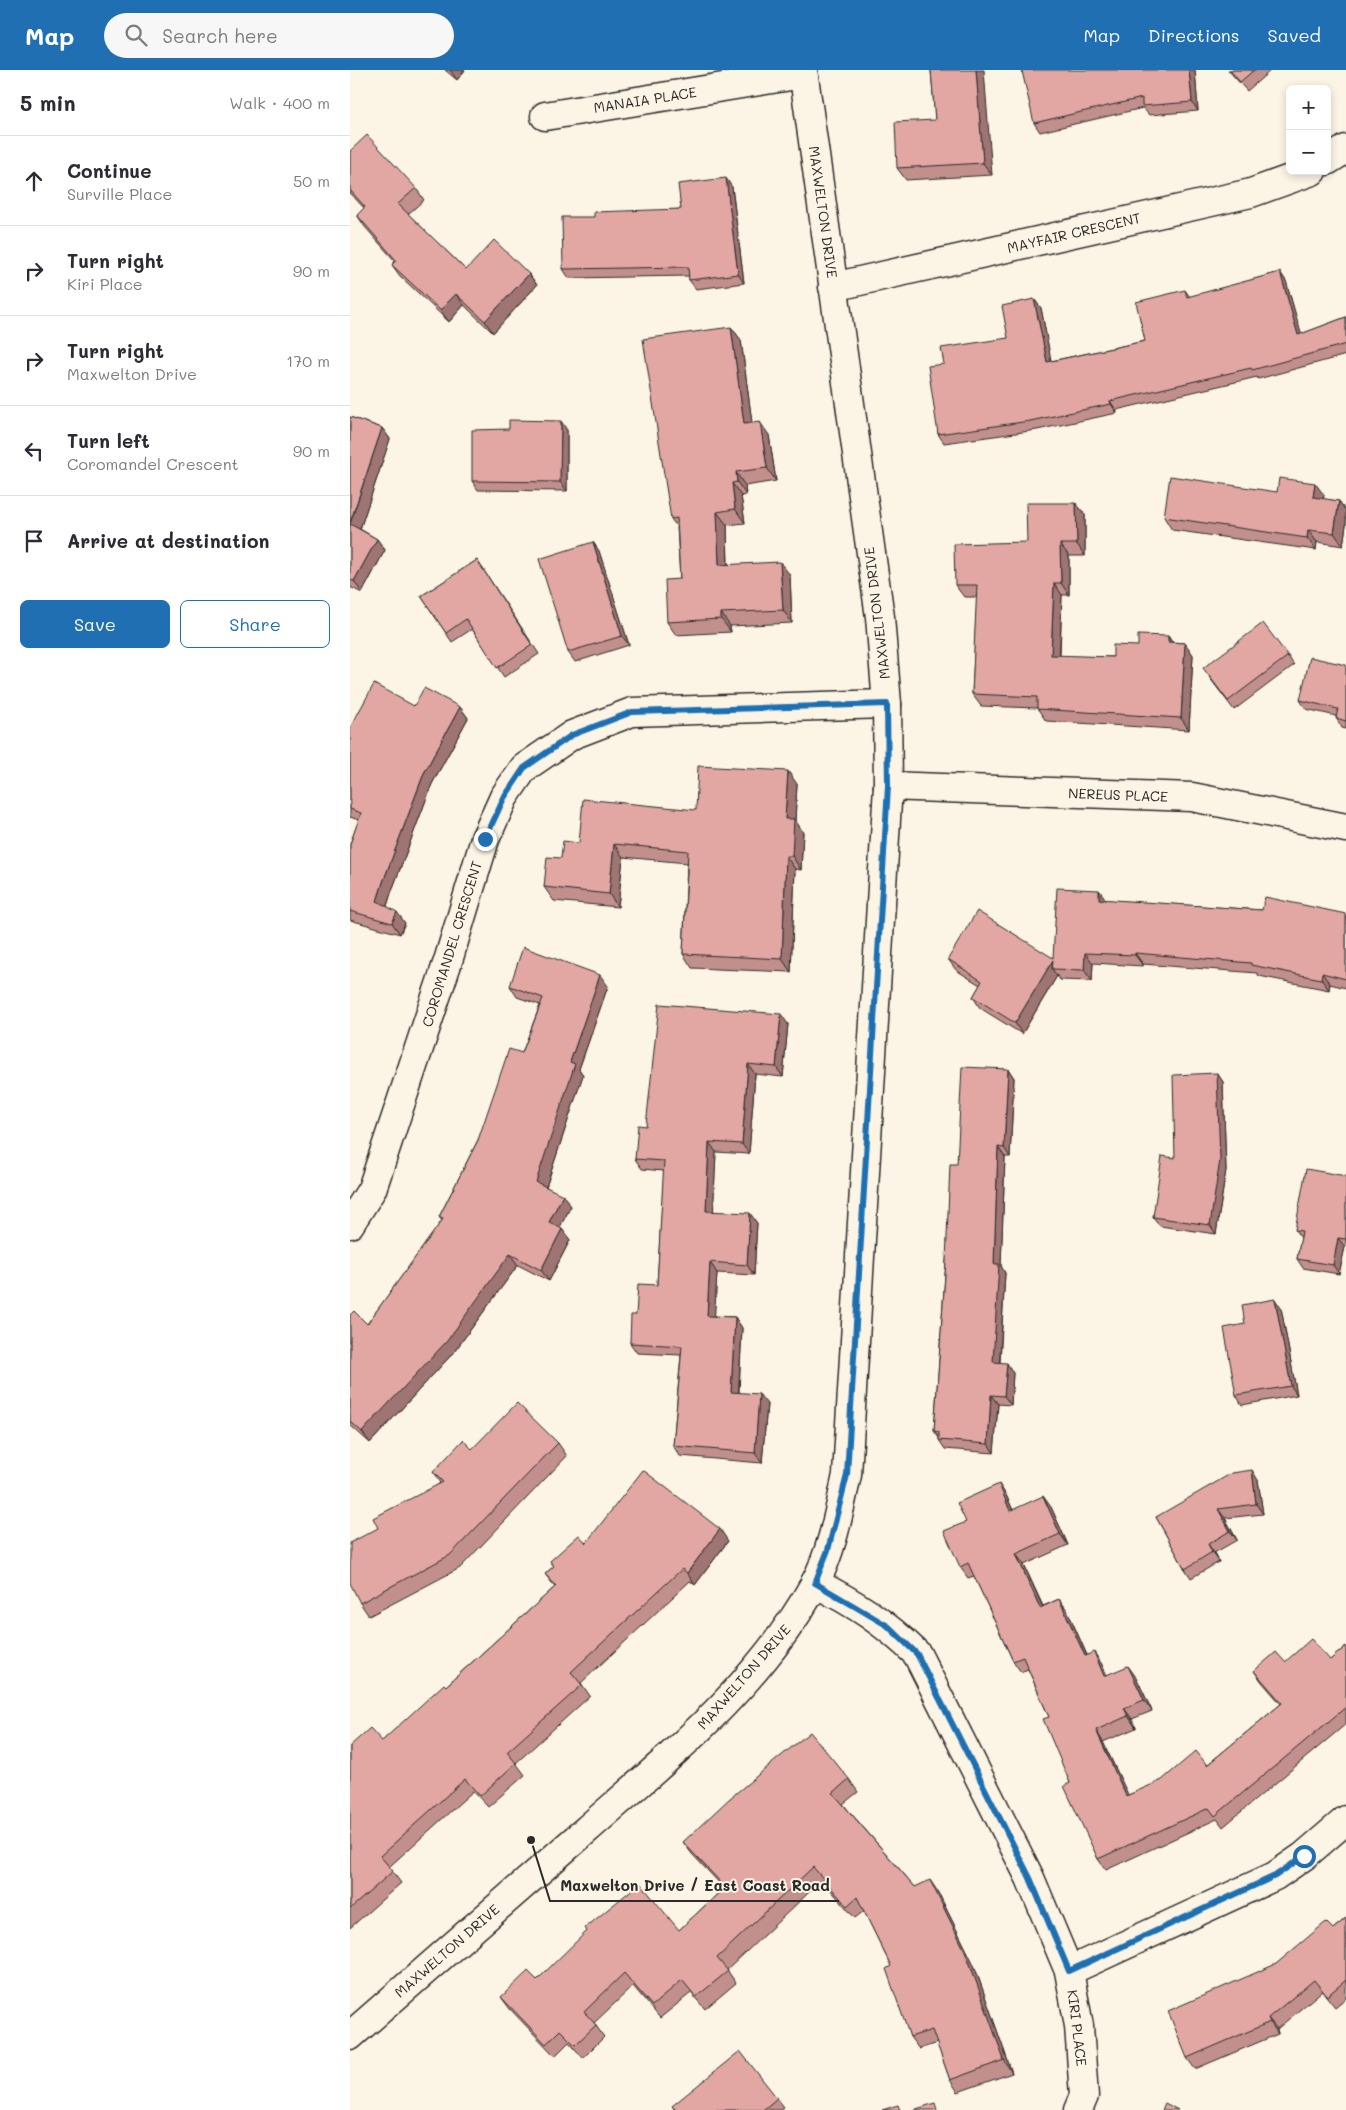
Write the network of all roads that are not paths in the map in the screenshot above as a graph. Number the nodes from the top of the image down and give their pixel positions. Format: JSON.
{"nodes":[{"id":1,"x":803,"y":72,"type":"edge"},
{"id":2,"x":545,"y":116,"type":"dead end"},
{"id":3,"x":1346,"y":149,"type":"edge"},
{"id":4,"x":1331,"y":158,"type":"edge"},
{"id":5,"x":1301,"y":175,"type":"edge"},
{"id":6,"x":833,"y":287,"type":"junction"},
{"id":7,"x":887,"y":704,"type":"junction"},
{"id":8,"x":888,"y":786,"type":"junction"},
{"id":9,"x":1346,"y":828,"type":"edge"},
{"id":10,"x":350,"y":1224,"type":"edge"},
{"id":11,"x":815,"y":1583,"type":"junction"},
{"id":12,"x":1346,"y":1820,"type":"edge"},
{"id":13,"x":1069,"y":1971,"type":"junction"},
{"id":14,"x":350,"y":2036,"type":"edge"},
{"id":15,"x":1078,"y":2110,"type":"edge"}],
"edges":[{"from":1,"to":2,"type":"street","name":"MANAIA PLACE"},
{"from":1,"to":6,"type":"street","name":"MAXWELTON DRIVE"},
{"from":3,"to":4,"type":"street"},
{"from":5,"to":6,"type":"street","name":"MAYFAIR CRESCENT"},
{"from":6,"to":7,"type":"street","name":"MAXWELTON DRIVE"},
{"from":7,"to":8,"type":"street","name":"MAXWELTON DRIVE"},
{"from":7,"to":10,"type":"street","name":"COROMANDEL CRESCENT"},
{"from":8,"to":9,"type":"street","name":"NEREUS PLACE"},
{"from":8,"to":11,"type":"street","name":"MAXWELTON DRIVE"},
{"from":11,"to":13,"type":"street","name":"KIRI PLACE"},
{"from":11,"to":14,"type":"street","name":"MAXWELTON DRIVE"},
{"from":12,"to":13,"type":"street"},
{"from":13,"to":15,"type":"street","name":"KIRI PLACE"}]}
